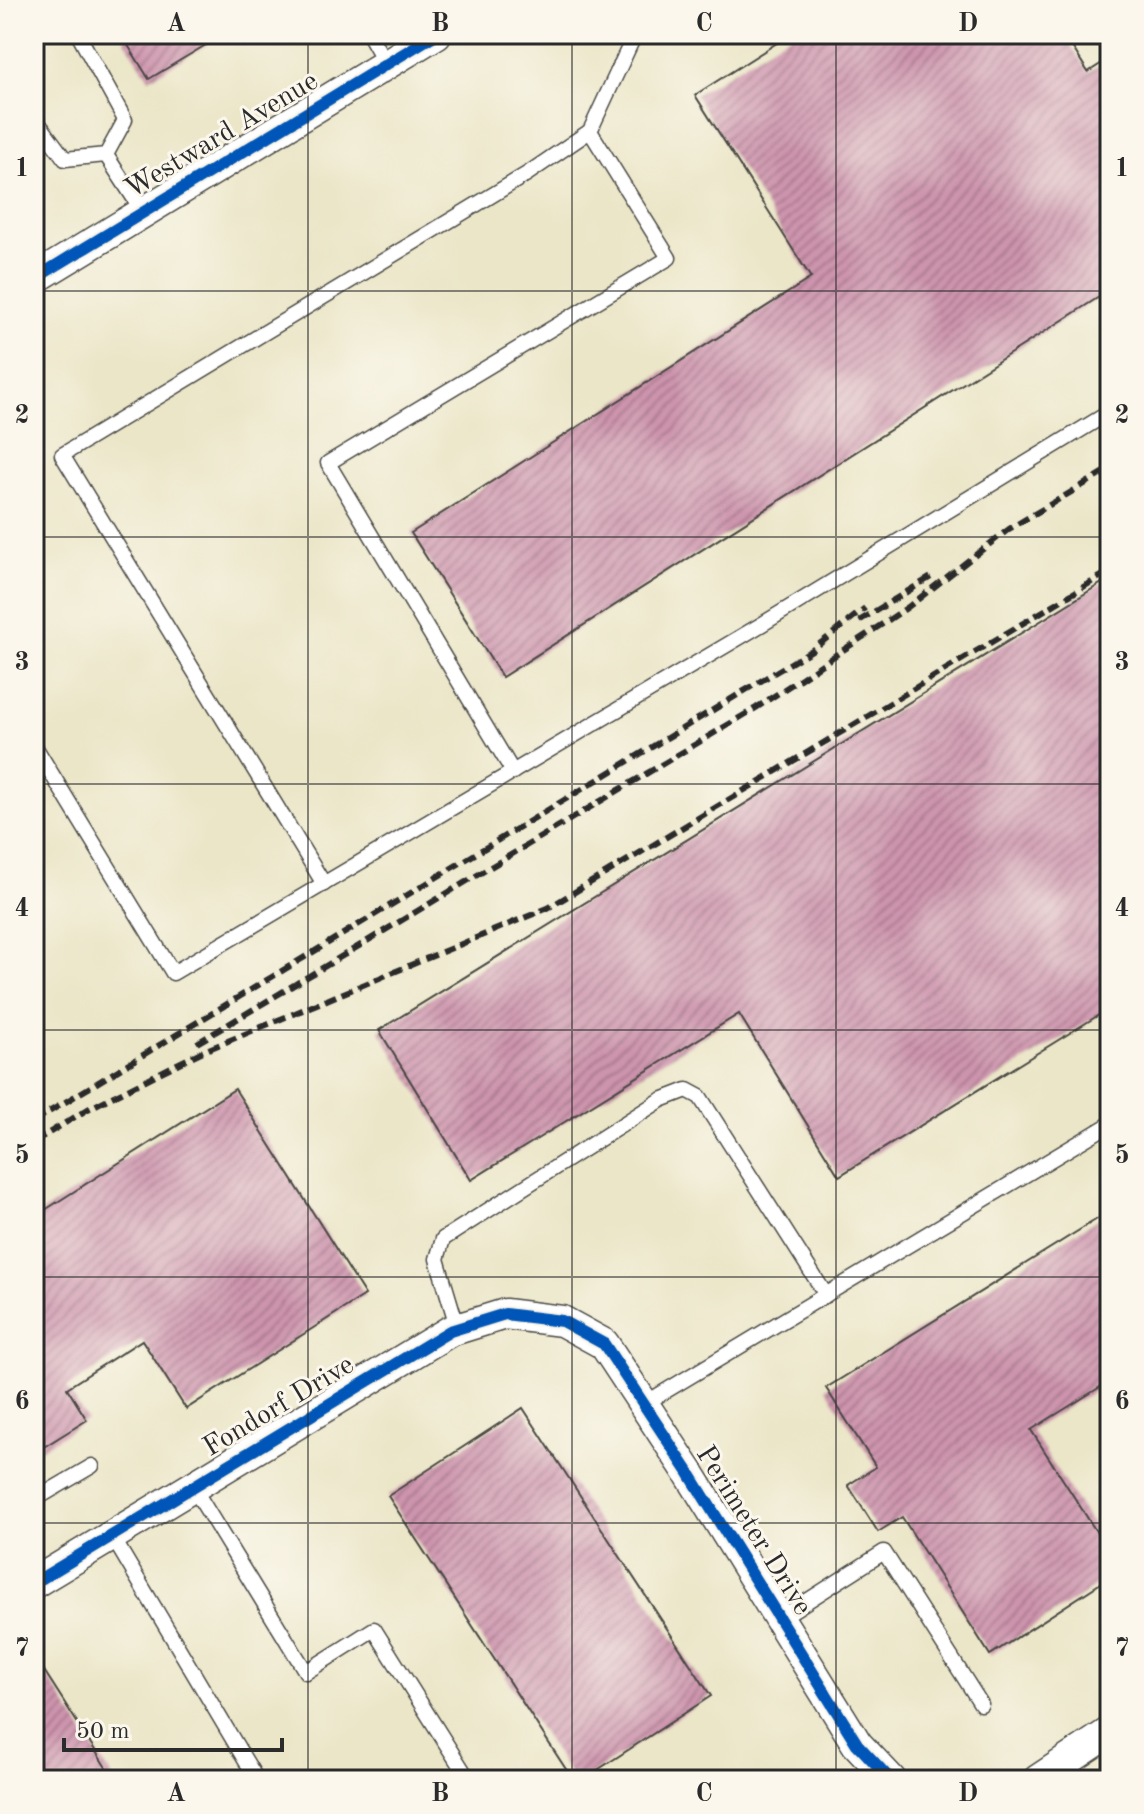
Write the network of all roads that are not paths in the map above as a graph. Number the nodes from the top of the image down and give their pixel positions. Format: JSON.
{"nodes":[{"id":1,"x":78,"y":34,"type":"edge"},
{"id":2,"x":369,"y":34,"type":"edge"},
{"id":3,"x":436,"y":34,"type":"edge"},
{"id":4,"x":635,"y":34,"type":"edge"},
{"id":5,"x":386,"y":64,"type":"junction"},
{"id":6,"x":34,"y":117,"type":"edge"},
{"id":7,"x":590,"y":131,"type":"junction"},
{"id":8,"x":106,"y":155,"type":"junction"},
{"id":9,"x":143,"y":212,"type":"junction"},
{"id":10,"x":34,"y":279,"type":"edge"},
{"id":11,"x":1110,"y":412,"type":"edge"},
{"id":12,"x":34,"y":745,"type":"edge"},
{"id":13,"x":513,"y":772,"type":"junction"},
{"id":14,"x":324,"y":884,"type":"junction"},
{"id":15,"x":1110,"y":1124,"type":"edge"},
{"id":16,"x":826,"y":1295,"type":"junction"},
{"id":17,"x":562,"y":1321,"type":"joint"},
{"id":18,"x":458,"y":1329,"type":"junction"},
{"id":19,"x":644,"y":1404,"type":"junction"},
{"id":20,"x":92,"y":1466,"type":"dead end"},
{"id":21,"x":193,"y":1487,"type":"junction"},
{"id":22,"x":34,"y":1500,"type":"edge"},
{"id":23,"x":112,"y":1536,"type":"junction"},
{"id":24,"x":34,"y":1583,"type":"edge"},
{"id":25,"x":779,"y":1619,"type":"junction"},
{"id":26,"x":981,"y":1704,"type":"dead end"},
{"id":27,"x":1110,"y":1732,"type":"edge"},
{"id":28,"x":467,"y":1777,"type":"dead end"},
{"id":29,"x":257,"y":1780,"type":"edge"},
{"id":30,"x":891,"y":1780,"type":"edge"},
{"id":31,"x":1038,"y":1780,"type":"edge"}],
"edges":[{"from":1,"to":8,"type":"lane"},
{"from":2,"to":5,"type":"lane"},
{"from":3,"to":5,"type":"street","name":"Westward Avenue"},
{"from":4,"to":7,"type":"lane"},
{"from":5,"to":9,"type":"street","name":"Westward Avenue"},
{"from":6,"to":8,"type":"lane"},
{"from":7,"to":13,"type":"lane"},
{"from":7,"to":14,"type":"lane"},
{"from":8,"to":9,"type":"lane"},
{"from":9,"to":10,"type":"street","name":"Westward Avenue"},
{"from":11,"to":13,"type":"lane"},
{"from":12,"to":14,"type":"lane"},
{"from":13,"to":14,"type":"lane"},
{"from":15,"to":16,"type":"lane"},
{"from":16,"to":18,"type":"lane"},
{"from":16,"to":19,"type":"lane"},
{"from":17,"to":18,"type":"street","name":"Fondorf Drive"},
{"from":17,"to":19,"type":"street","name":"Perimeter Drive"},
{"from":18,"to":21,"type":"street","name":"Fondorf Drive"},
{"from":19,"to":25,"type":"street","name":"Perimeter Drive"},
{"from":20,"to":22,"type":"lane"},
{"from":21,"to":23,"type":"street","name":"Fondorf Drive"},
{"from":21,"to":28,"type":"lane"},
{"from":23,"to":24,"type":"street","name":"Fondorf Drive"},
{"from":23,"to":29,"type":"lane"},
{"from":25,"to":26,"type":"lane"},
{"from":25,"to":30,"type":"street","name":"Perimeter Drive"},
{"from":27,"to":31,"type":"street"}]}
